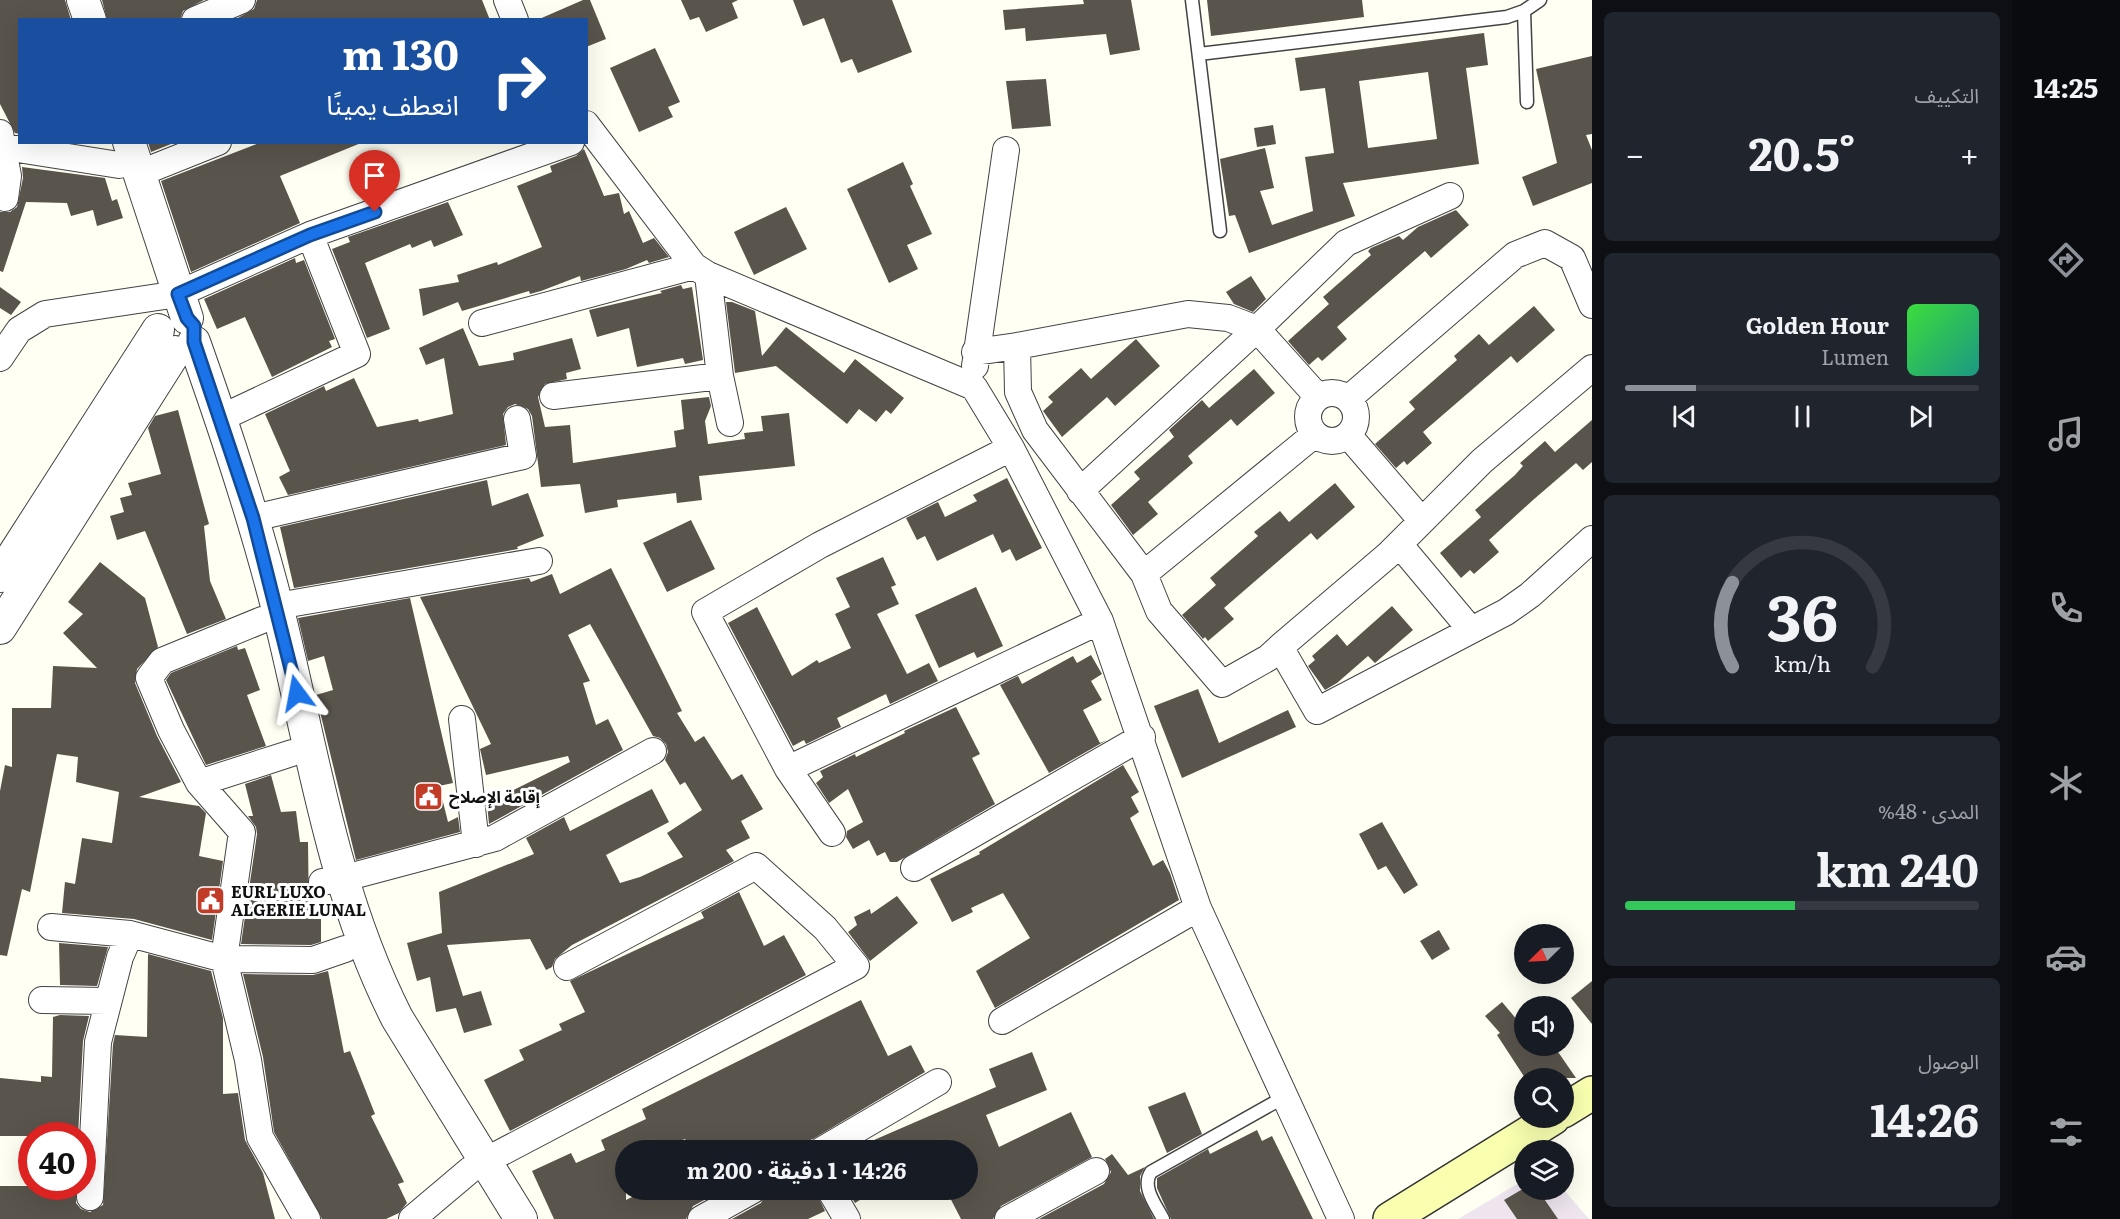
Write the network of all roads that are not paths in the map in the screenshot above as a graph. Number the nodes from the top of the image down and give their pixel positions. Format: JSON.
{"nodes":[{"id":1,"x":66,"y":0,"type":"edge"},
{"id":2,"x":83,"y":0,"type":"edge"},
{"id":3,"x":242,"y":0,"type":"edge"},
{"id":4,"x":507,"y":0,"type":"edge"},
{"id":5,"x":1192,"y":0,"type":"edge"},
{"id":6,"x":1540,"y":0,"type":"edge"},
{"id":7,"x":1524,"y":11,"type":"junction"},
{"id":8,"x":71,"y":18,"type":"edge"},
{"id":9,"x":89,"y":18,"type":"edge"},
{"id":10,"x":200,"y":18,"type":"edge"},
{"id":11,"x":514,"y":18,"type":"edge"},
{"id":12,"x":1199,"y":54,"type":"junction"},
{"id":13,"x":1527,"y":102,"type":"dead end"},
{"id":14,"x":588,"y":138,"type":"edge"},
{"id":15,"x":2,"y":140,"type":"edge"},
{"id":16,"x":18,"y":142,"type":"edge"},
{"id":17,"x":33,"y":144,"type":"edge"},
{"id":18,"x":205,"y":144,"type":"edge"},
{"id":19,"x":558,"y":144,"type":"edge"},
{"id":20,"x":1006,"y":150,"type":"dead end"},
{"id":21,"x":125,"y":156,"type":"edge"},
{"id":22,"x":1450,"y":196,"type":"dead end"},
{"id":23,"x":5,"y":198,"type":"dead end"},
{"id":24,"x":1220,"y":231,"type":"dead end"},
{"id":25,"x":310,"y":235,"type":"junction"},
{"id":26,"x":701,"y":271,"type":"junction"},
{"id":27,"x":1592,"y":305,"type":"edge"},
{"id":28,"x":482,"y":323,"type":"dead end"},
{"id":29,"x":176,"y":325,"type":"junction"},
{"id":30,"x":1257,"y":329,"type":"junction"},
{"id":31,"x":1017,"y":346,"type":"junction"},
{"id":32,"x":975,"y":352,"type":"junction"},
{"id":33,"x":0,"y":358,"type":"edge"},
{"id":34,"x":1592,"y":368,"type":"edge"},
{"id":35,"x":720,"y":376,"type":"junction"},
{"id":36,"x":974,"y":387,"type":"junction"},
{"id":37,"x":553,"y":396,"type":"dead end"},
{"id":38,"x":1318,"y":397,"type":"junction"},
{"id":39,"x":1348,"y":399,"type":"junction"},
{"id":40,"x":221,"y":418,"type":"junction"},
{"id":41,"x":517,"y":419,"type":"dead end"},
{"id":42,"x":730,"y":423,"type":"dead end"},
{"id":43,"x":1315,"y":434,"type":"junction"},
{"id":44,"x":1347,"y":435,"type":"junction"},
{"id":45,"x":1011,"y":448,"type":"junction"},
{"id":46,"x":1080,"y":491,"type":"junction"},
{"id":47,"x":253,"y":518,"type":"junction"},
{"id":48,"x":1422,"y":521,"type":"junction"},
{"id":49,"x":1592,"y":539,"type":"edge"},
{"id":50,"x":1399,"y":544,"type":"junction"},
{"id":51,"x":539,"y":561,"type":"dead end"},
{"id":52,"x":1144,"y":574,"type":"junction"},
{"id":53,"x":0,"y":576,"type":"edge"},
{"id":54,"x":270,"y":613,"type":"junction"},
{"id":55,"x":1100,"y":621,"type":"junction"},
{"id":56,"x":0,"y":628,"type":"edge"},
{"id":57,"x":1471,"y":630,"type":"junction"},
{"id":58,"x":1280,"y":647,"type":"junction"},
{"id":59,"x":462,"y":719,"type":"dead end"},
{"id":60,"x":1142,"y":737,"type":"junction"},
{"id":61,"x":653,"y":751,"type":"dead end"},
{"id":62,"x":292,"y":753,"type":"junction"},
{"id":63,"x":788,"y":769,"type":"junction"},
{"id":64,"x":199,"y":783,"type":"junction"},
{"id":65,"x":832,"y":833,"type":"dead end"},
{"id":66,"x":476,"y":844,"type":"junction"},
{"id":67,"x":914,"y":868,"type":"dead end"},
{"id":68,"x":332,"y":880,"type":"junction"},
{"id":69,"x":1198,"y":908,"type":"junction"},
{"id":70,"x":51,"y":927,"type":"dead end"},
{"id":71,"x":130,"y":934,"type":"junction"},
{"id":72,"x":345,"y":949,"type":"junction"},
{"id":73,"x":224,"y":959,"type":"junction"},
{"id":74,"x":567,"y":967,"type":"dead end"},
{"id":75,"x":42,"y":1000,"type":"dead end"},
{"id":76,"x":107,"y":1001,"type":"junction"},
{"id":77,"x":1002,"y":1021,"type":"dead end"},
{"id":78,"x":938,"y":1082,"type":"dead end"},
{"id":79,"x":1592,"y":1093,"type":"edge"},
{"id":80,"x":1286,"y":1096,"type":"junction"},
{"id":81,"x":1574,"y":1104,"type":"edge"},
{"id":82,"x":94,"y":1122,"type":"edge"},
{"id":83,"x":1537,"y":1128,"type":"edge"},
{"id":84,"x":839,"y":1140,"type":"edge"},
{"id":85,"x":478,"y":1165,"type":"junction"},
{"id":86,"x":1096,"y":1171,"type":"dead end"},
{"id":87,"x":735,"y":1200,"type":"edge"},
{"id":88,"x":836,"y":1200,"type":"edge"},
{"id":89,"x":307,"y":1219,"type":"edge"},
{"id":90,"x":411,"y":1219,"type":"edge"},
{"id":91,"x":498,"y":1219,"type":"edge"},
{"id":92,"x":521,"y":1219,"type":"edge"},
{"id":93,"x":701,"y":1219,"type":"edge"},
{"id":94,"x":847,"y":1219,"type":"edge"},
{"id":95,"x":1008,"y":1219,"type":"edge"},
{"id":96,"x":1163,"y":1219,"type":"edge"},
{"id":97,"x":1341,"y":1219,"type":"edge"},
{"id":98,"x":1390,"y":1219,"type":"edge"}],
"edges":[{"from":1,"to":8,"type":"street"},
{"from":2,"to":9,"type":"street"},
{"from":3,"to":10,"type":"street"},
{"from":4,"to":11,"type":"street"},
{"from":5,"to":12,"type":"lane"},
{"from":6,"to":7,"type":"lane"},
{"from":7,"to":12,"type":"lane"},
{"from":7,"to":13,"type":"lane"},
{"from":12,"to":24,"type":"lane"},
{"from":14,"to":26,"type":"street"},
{"from":15,"to":16,"type":"street"},
{"from":15,"to":23,"type":"street"},
{"from":17,"to":21,"type":"street"},
{"from":18,"to":21,"type":"street"},
{"from":19,"to":25,"type":"street"},
{"from":20,"to":32,"type":"street"},
{"from":21,"to":29,"type":"street"},
{"from":22,"to":30,"type":"street"},
{"from":25,"to":29,"type":"street"},
{"from":25,"to":40,"type":"street"},
{"from":26,"to":28,"type":"street"},
{"from":26,"to":35,"type":"street"},
{"from":26,"to":36,"type":"street"},
{"from":27,"to":39,"type":"street"},
{"from":29,"to":33,"type":"street"},
{"from":29,"to":40,"type":"street"},
{"from":29,"to":53,"type":"street"},
{"from":29,"to":54,"type":"street"},
{"from":29,"to":56,"type":"street"},
{"from":30,"to":31,"type":"street"},
{"from":30,"to":38,"type":"street"},
{"from":30,"to":46,"type":"street"},
{"from":31,"to":32,"type":"street"},
{"from":31,"to":46,"type":"street"},
{"from":32,"to":36,"type":"street"},
{"from":34,"to":48,"type":"street"},
{"from":35,"to":37,"type":"street"},
{"from":35,"to":42,"type":"street"},
{"from":36,"to":45,"type":"street"},
{"from":38,"to":39,"type":"street"},
{"from":38,"to":43,"type":"street"},
{"from":39,"to":44,"type":"street"},
{"from":40,"to":47,"type":"street"},
{"from":41,"to":47,"type":"street"},
{"from":43,"to":44,"type":"street"},
{"from":43,"to":52,"type":"street"},
{"from":44,"to":48,"type":"street"},
{"from":45,"to":55,"type":"street"},
{"from":45,"to":63,"type":"street"},
{"from":46,"to":52,"type":"street"},
{"from":47,"to":54,"type":"street"},
{"from":48,"to":50,"type":"street"},
{"from":49,"to":57,"type":"street"},
{"from":50,"to":57,"type":"street"},
{"from":50,"to":58,"type":"street"},
{"from":51,"to":54,"type":"street"},
{"from":52,"to":58,"type":"street"},
{"from":54,"to":62,"type":"street"},
{"from":54,"to":64,"type":"street"},
{"from":54,"to":68,"type":"street"},
{"from":55,"to":60,"type":"street"},
{"from":55,"to":63,"type":"street"},
{"from":57,"to":58,"type":"street"},
{"from":59,"to":66,"type":"street"},
{"from":60,"to":67,"type":"street"},
{"from":60,"to":69,"type":"street"},
{"from":61,"to":66,"type":"street"},
{"from":62,"to":64,"type":"street"},
{"from":62,"to":68,"type":"street"},
{"from":63,"to":65,"type":"street"},
{"from":64,"to":73,"type":"street"},
{"from":66,"to":68,"type":"street"},
{"from":68,"to":72,"type":"street"},
{"from":68,"to":85,"type":"street"},
{"from":69,"to":77,"type":"street"},
{"from":69,"to":80,"type":"street"},
{"from":70,"to":71,"type":"street"},
{"from":71,"to":73,"type":"street"},
{"from":71,"to":76,"type":"street"},
{"from":72,"to":73,"type":"street"},
{"from":72,"to":85,"type":"street"},
{"from":73,"to":89,"type":"street"},
{"from":74,"to":85,"type":"street"},
{"from":75,"to":76,"type":"street"},
{"from":76,"to":82,"type":"street"},
{"from":78,"to":84,"type":"street"},
{"from":79,"to":81,"type":"main road"},
{"from":80,"to":96,"type":"lane"},
{"from":80,"to":97,"type":"street"},
{"from":83,"to":98,"type":"main road"},
{"from":85,"to":90,"type":"street"},
{"from":85,"to":91,"type":"street"},
{"from":85,"to":92,"type":"street"},
{"from":86,"to":95,"type":"street"},
{"from":87,"to":93,"type":"street"},
{"from":88,"to":94,"type":"street"}]}
